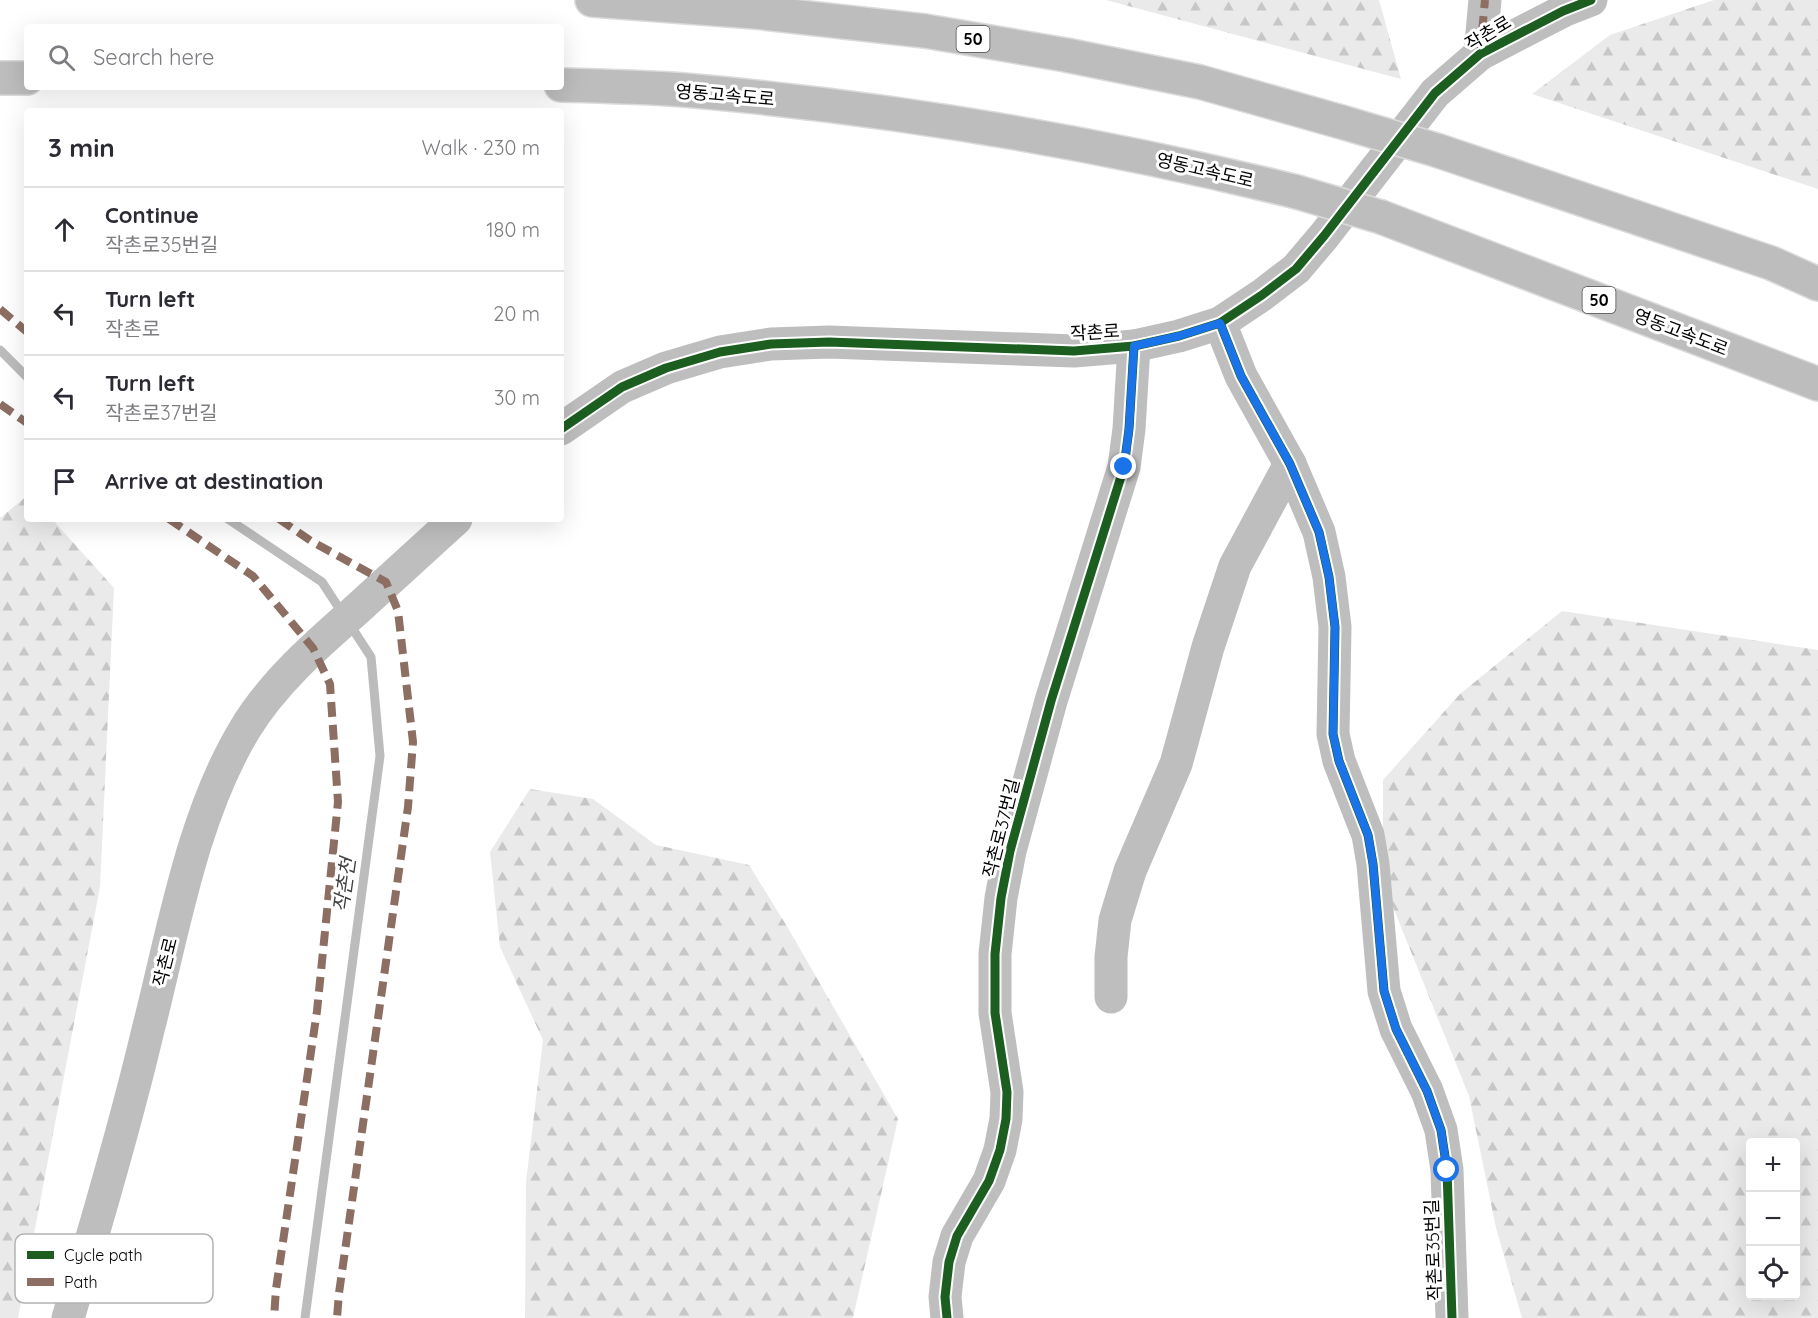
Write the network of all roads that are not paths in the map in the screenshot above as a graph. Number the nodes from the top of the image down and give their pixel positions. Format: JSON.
{"nodes":[{"id":1,"x":592,"y":0,"type":"edge"},
{"id":2,"x":1485,"y":0,"type":"edge"},
{"id":3,"x":1591,"y":0,"type":"edge"},
{"id":4,"x":1480,"y":54,"type":"junction"},
{"id":5,"x":0,"y":78,"type":"edge"},
{"id":6,"x":24,"y":78,"type":"edge"},
{"id":7,"x":564,"y":85,"type":"edge"},
{"id":8,"x":1818,"y":284,"type":"edge"},
{"id":9,"x":1220,"y":323,"type":"junction"},
{"id":10,"x":1134,"y":346,"type":"junction"},
{"id":11,"x":1818,"y":384,"type":"edge"},
{"id":12,"x":564,"y":427,"type":"edge"},
{"id":13,"x":1290,"y":464,"type":"junction"},
{"id":14,"x":453,"y":522,"type":"edge"},
{"id":15,"x":1111,"y":997,"type":"dead end"},
{"id":16,"x":93,"y":1234,"type":"edge"},
{"id":17,"x":72,"y":1303,"type":"edge"},
{"id":18,"x":68,"y":1318,"type":"edge"},
{"id":19,"x":947,"y":1318,"type":"edge"},
{"id":20,"x":1452,"y":1318,"type":"edge"}],
"edges":[{"from":1,"to":8,"type":"highway","number":"50","bridge":true},
{"from":2,"to":4,"type":"street"},
{"from":3,"to":4,"type":"street","name":"작촌로"},
{"from":4,"to":9,"type":"street","name":"작촌로"},
{"from":5,"to":6,"type":"highway"},
{"from":7,"to":11,"type":"highway","name":"영동고속도로","number":"50","bridge":true},
{"from":9,"to":10,"type":"street","name":"작촌로"},
{"from":9,"to":13,"type":"street","name":"작촌로35번길"},
{"from":10,"to":12,"type":"street","name":"작촌로"},
{"from":10,"to":19,"type":"street","name":"작촌로37번길"},
{"from":13,"to":15,"type":"street"},
{"from":13,"to":20,"type":"street","name":"작촌로35번길"},
{"from":14,"to":16,"type":"street","name":"작촌로"},
{"from":17,"to":18,"type":"street","name":"작촌로"}]}
